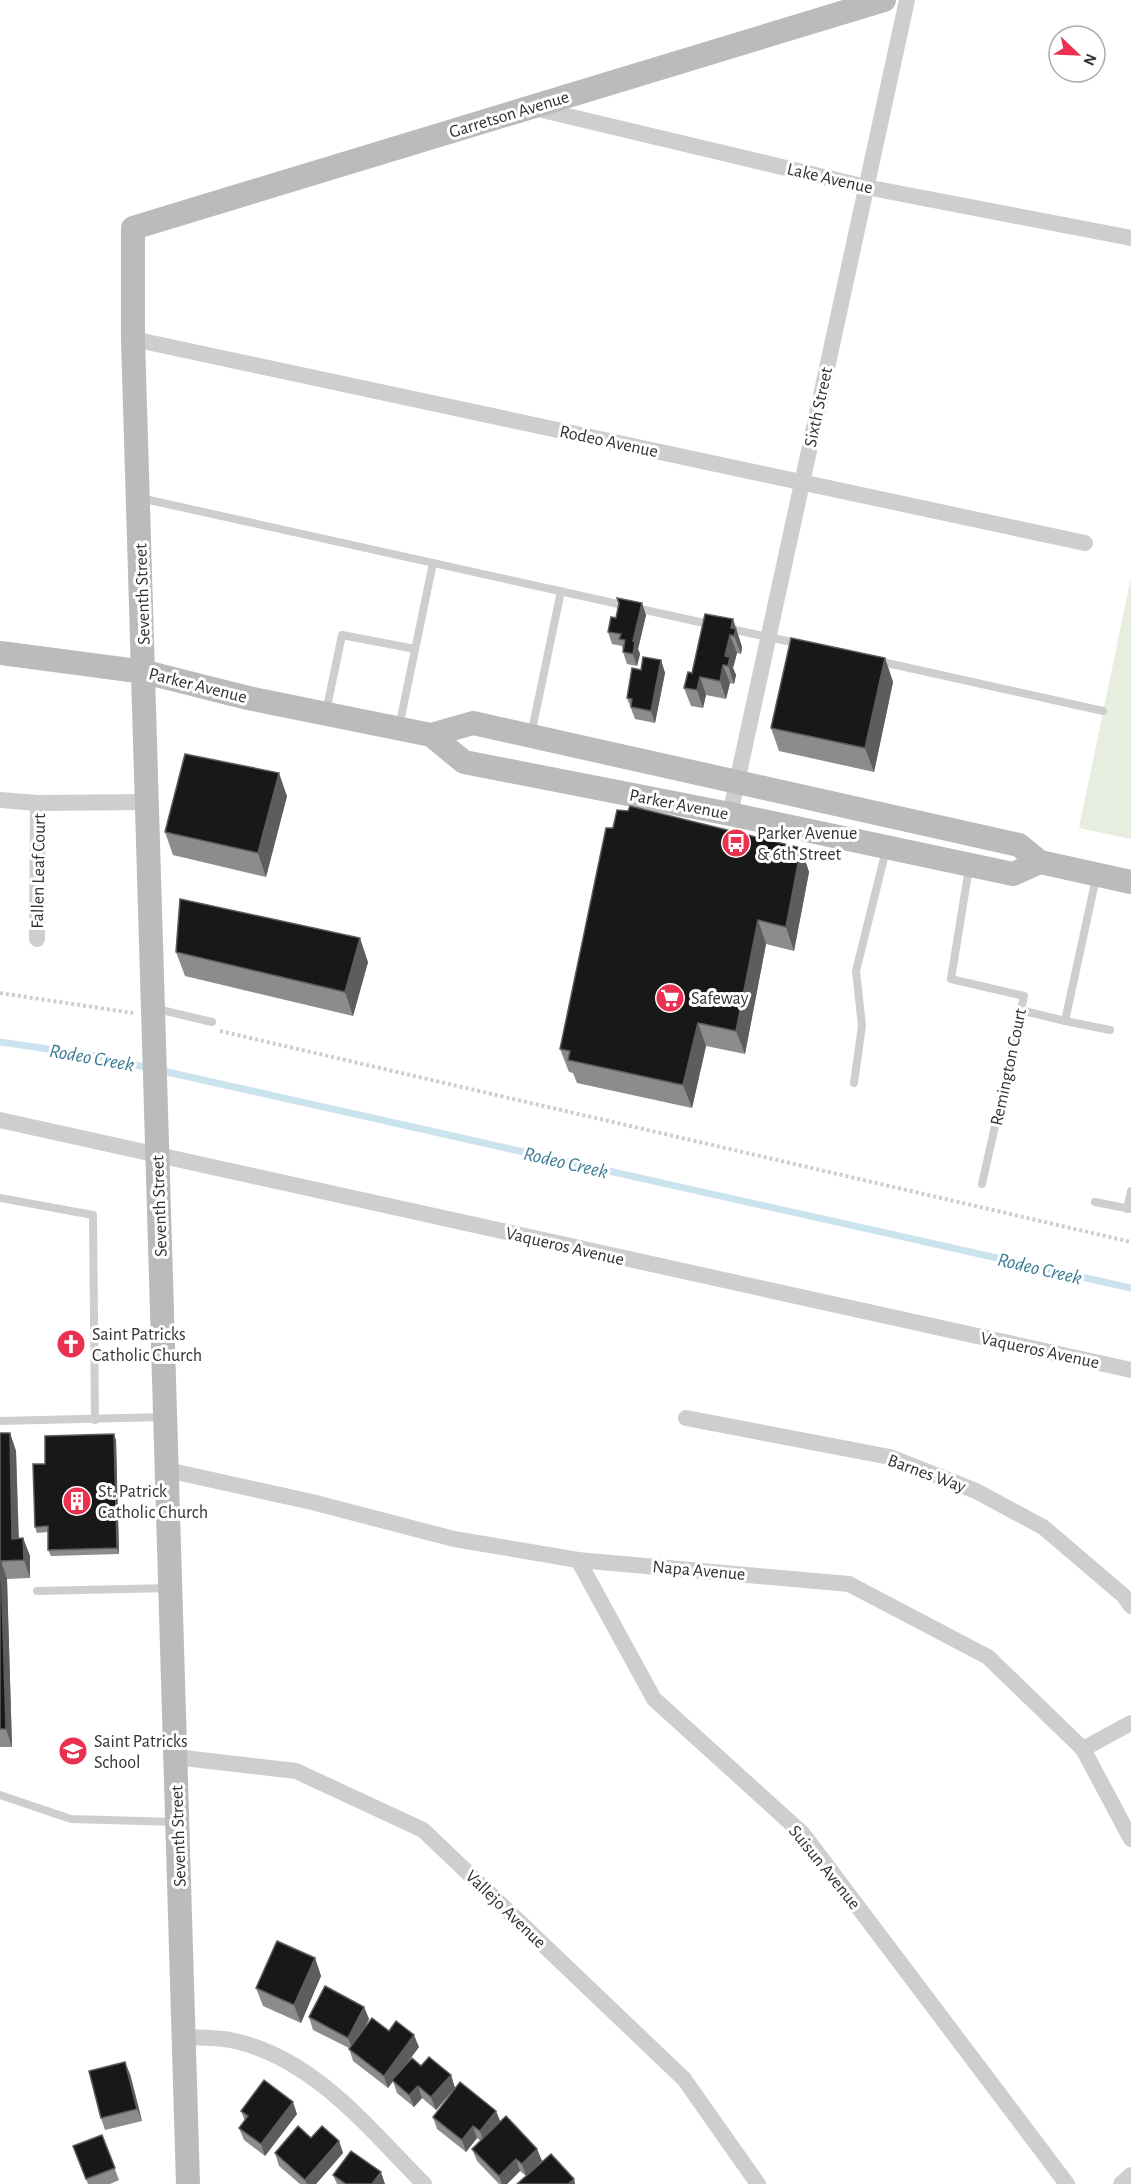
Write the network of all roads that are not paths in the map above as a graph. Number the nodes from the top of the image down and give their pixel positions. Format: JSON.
{"nodes":[{"id":1,"x":884,"y":0,"type":"edge"},
{"id":2,"x":907,"y":0,"type":"edge"},
{"id":3,"x":532,"y":107,"type":"junction"},
{"id":4,"x":866,"y":187,"type":"junction"},
{"id":5,"x":133,"y":228,"type":"joint"},
{"id":6,"x":1131,"y":238,"type":"edge"},
{"id":7,"x":134,"y":339,"type":"junction"},
{"id":8,"x":802,"y":482,"type":"junction"},
{"id":9,"x":139,"y":498,"type":"junction"},
{"id":10,"x":1085,"y":543,"type":"dead end"},
{"id":11,"x":433,"y":563,"type":"junction"},
{"id":12,"x":561,"y":591,"type":"junction"},
{"id":13,"x":768,"y":637,"type":"junction"},
{"id":14,"x":814,"y":647,"type":"edge"},
{"id":15,"x":415,"y":649,"type":"junction"},
{"id":16,"x":0,"y":653,"type":"edge"},
{"id":17,"x":872,"y":660,"type":"edge"},
{"id":18,"x":145,"y":672,"type":"junction"},
{"id":19,"x":1103,"y":711,"type":"dead end"},
{"id":20,"x":326,"y":713,"type":"junction"},
{"id":21,"x":399,"y":728,"type":"junction"},
{"id":22,"x":431,"y":735,"type":"junction"},
{"id":23,"x":531,"y":736,"type":"junction"},
{"id":24,"x":736,"y":781,"type":"junction"},
{"id":25,"x":0,"y":800,"type":"edge"},
{"id":26,"x":148,"y":802,"type":"junction"},
{"id":27,"x":38,"y":803,"type":"junction"},
{"id":28,"x":730,"y":814,"type":"junction"},
{"id":29,"x":887,"y":847,"type":"junction"},
{"id":30,"x":1040,"y":862,"type":"junction"},
{"id":31,"x":970,"y":865,"type":"junction"},
{"id":32,"x":1096,"y":874,"type":"junction"},
{"id":33,"x":1131,"y":882,"type":"edge"},
{"id":34,"x":37,"y":939,"type":"dead end"},
{"id":35,"x":1020,"y":1010,"type":"junction"},
{"id":36,"x":155,"y":1020,"type":"junction"},
{"id":37,"x":1065,"y":1020,"type":"junction"},
{"id":38,"x":212,"y":1026,"type":"road end"},
{"id":39,"x":1110,"y":1030,"type":"dead end"},
{"id":40,"x":854,"y":1083,"type":"dead end"},
{"id":41,"x":0,"y":1120,"type":"edge"},
{"id":42,"x":158,"y":1154,"type":"junction"},
{"id":43,"x":982,"y":1184,"type":"dead end"},
{"id":44,"x":1131,"y":1191,"type":"edge"},
{"id":45,"x":0,"y":1198,"type":"edge"},
{"id":46,"x":1095,"y":1202,"type":"dead end"},
{"id":47,"x":1129,"y":1209,"type":"edge"},
{"id":48,"x":1131,"y":1370,"type":"edge"},
{"id":49,"x":165,"y":1417,"type":"junction"},
{"id":50,"x":686,"y":1418,"type":"dead end"},
{"id":51,"x":95,"y":1420,"type":"junction"},
{"id":52,"x":0,"y":1421,"type":"edge"},
{"id":53,"x":167,"y":1470,"type":"junction"},
{"id":54,"x":578,"y":1560,"type":"junction"},
{"id":55,"x":170,"y":1588,"type":"junction"},
{"id":56,"x":37,"y":1591,"type":"dead end"},
{"id":57,"x":1131,"y":1606,"type":"edge"},
{"id":58,"x":1131,"y":1722,"type":"edge"},
{"id":59,"x":1083,"y":1749,"type":"junction"},
{"id":60,"x":176,"y":1757,"type":"junction"},
{"id":61,"x":0,"y":1795,"type":"edge"},
{"id":62,"x":177,"y":1822,"type":"junction"},
{"id":63,"x":1131,"y":1839,"type":"edge"},
{"id":64,"x":184,"y":2037,"type":"junction"},
{"id":65,"x":1131,"y":2175,"type":"edge"},
{"id":66,"x":188,"y":2184,"type":"edge"},
{"id":67,"x":424,"y":2184,"type":"edge"},
{"id":68,"x":758,"y":2184,"type":"edge"},
{"id":69,"x":1067,"y":2184,"type":"edge"},
{"id":70,"x":1121,"y":2184,"type":"edge"}],
"edges":[{"from":1,"to":3,"type":"street","name":"Garretson Avenue"},
{"from":2,"to":4,"type":"street","name":"Sixth Street"},
{"from":3,"to":4,"type":"street","name":"Lake Avenue"},
{"from":3,"to":5,"type":"street","name":"Garretson Avenue"},
{"from":4,"to":6,"type":"street","name":"Lake Avenue"},
{"from":4,"to":8,"type":"street","name":"Sixth Street"},
{"from":5,"to":7,"type":"street","name":"Seventh Street"},
{"from":7,"to":8,"type":"street","name":"Rodeo Avenue"},
{"from":7,"to":9,"type":"street","name":"Seventh Street"},
{"from":8,"to":10,"type":"street","name":"Rodeo Avenue"},
{"from":8,"to":13,"type":"street","name":"Sixth Street"},
{"from":9,"to":11,"type":"lane"},
{"from":9,"to":18,"type":"street","name":"Seventh Street"},
{"from":11,"to":12,"type":"lane"},
{"from":11,"to":15,"type":"lane"},
{"from":12,"to":13,"type":"lane"},
{"from":12,"to":23,"type":"lane"},
{"from":13,"to":14,"type":"lane"},
{"from":13,"to":24,"type":"street","name":"Sixth Street"},
{"from":15,"to":20,"type":"lane"},
{"from":15,"to":21,"type":"lane"},
{"from":16,"to":18,"type":"street","name":"Parker Avenue"},
{"from":17,"to":19,"type":"lane"},
{"from":18,"to":20,"type":"street","name":"Parker Avenue"},
{"from":18,"to":26,"type":"street","name":"Seventh Street"},
{"from":20,"to":21,"type":"street","name":"Parker Avenue"},
{"from":21,"to":22,"type":"street","name":"Parker Avenue"},
{"from":22,"to":23,"type":"street","name":"Parker Avenue"},
{"from":22,"to":28,"type":"street","name":"Parker Avenue"},
{"from":23,"to":24,"type":"street","name":"Parker Avenue"},
{"from":24,"to":28,"type":"street","name":"Sixth Street"},
{"from":24,"to":30,"type":"street","name":"Parker Avenue"},
{"from":25,"to":27,"type":"street"},
{"from":26,"to":27,"type":"street"},
{"from":26,"to":36,"type":"street","name":"Seventh Street"},
{"from":27,"to":34,"type":"street","name":"Fallen Leaf Court"},
{"from":28,"to":29,"type":"street","name":"Parker Avenue"},
{"from":29,"to":31,"type":"street","name":"Parker Avenue"},
{"from":29,"to":40,"type":"lane"},
{"from":30,"to":31,"type":"street","name":"Parker Avenue"},
{"from":30,"to":32,"type":"street","name":"Parker Avenue"},
{"from":31,"to":35,"type":"lane","name":"Remington Court"},
{"from":32,"to":33,"type":"street","name":"Parker Avenue"},
{"from":32,"to":37,"type":"lane"},
{"from":35,"to":37,"type":"lane"},
{"from":35,"to":43,"type":"lane","name":"Remington Court"},
{"from":36,"to":38,"type":"lane"},
{"from":36,"to":42,"type":"street","name":"Seventh Street"},
{"from":37,"to":39,"type":"lane"},
{"from":41,"to":42,"type":"street","name":"Vaqueros Avenue"},
{"from":42,"to":48,"type":"street","name":"Vaqueros Avenue"},
{"from":42,"to":49,"type":"street","name":"Seventh Street"},
{"from":44,"to":47,"type":"lane"},
{"from":45,"to":51,"type":"lane"},
{"from":46,"to":47,"type":"lane"},
{"from":49,"to":51,"type":"lane"},
{"from":49,"to":53,"type":"street","name":"Seventh Street"},
{"from":50,"to":57,"type":"street","name":"Barnes Way"},
{"from":51,"to":52,"type":"lane"},
{"from":53,"to":54,"type":"street","name":"Napa Avenue"},
{"from":53,"to":55,"type":"street","name":"Seventh Street"},
{"from":54,"to":59,"type":"street","name":"Napa Avenue"},
{"from":54,"to":69,"type":"street","name":"Suisun Avenue"},
{"from":55,"to":56,"type":"lane"},
{"from":55,"to":60,"type":"street","name":"Seventh Street"},
{"from":58,"to":59,"type":"street"},
{"from":59,"to":63,"type":"street","name":"Napa Avenue"},
{"from":60,"to":62,"type":"street","name":"Seventh Street"},
{"from":60,"to":68,"type":"street","name":"Vallejo Avenue"},
{"from":61,"to":62,"type":"lane"},
{"from":62,"to":64,"type":"street","name":"Seventh Street"},
{"from":64,"to":66,"type":"street","name":"Seventh Street"},
{"from":64,"to":67,"type":"street"},
{"from":65,"to":70,"type":"street"}]}
